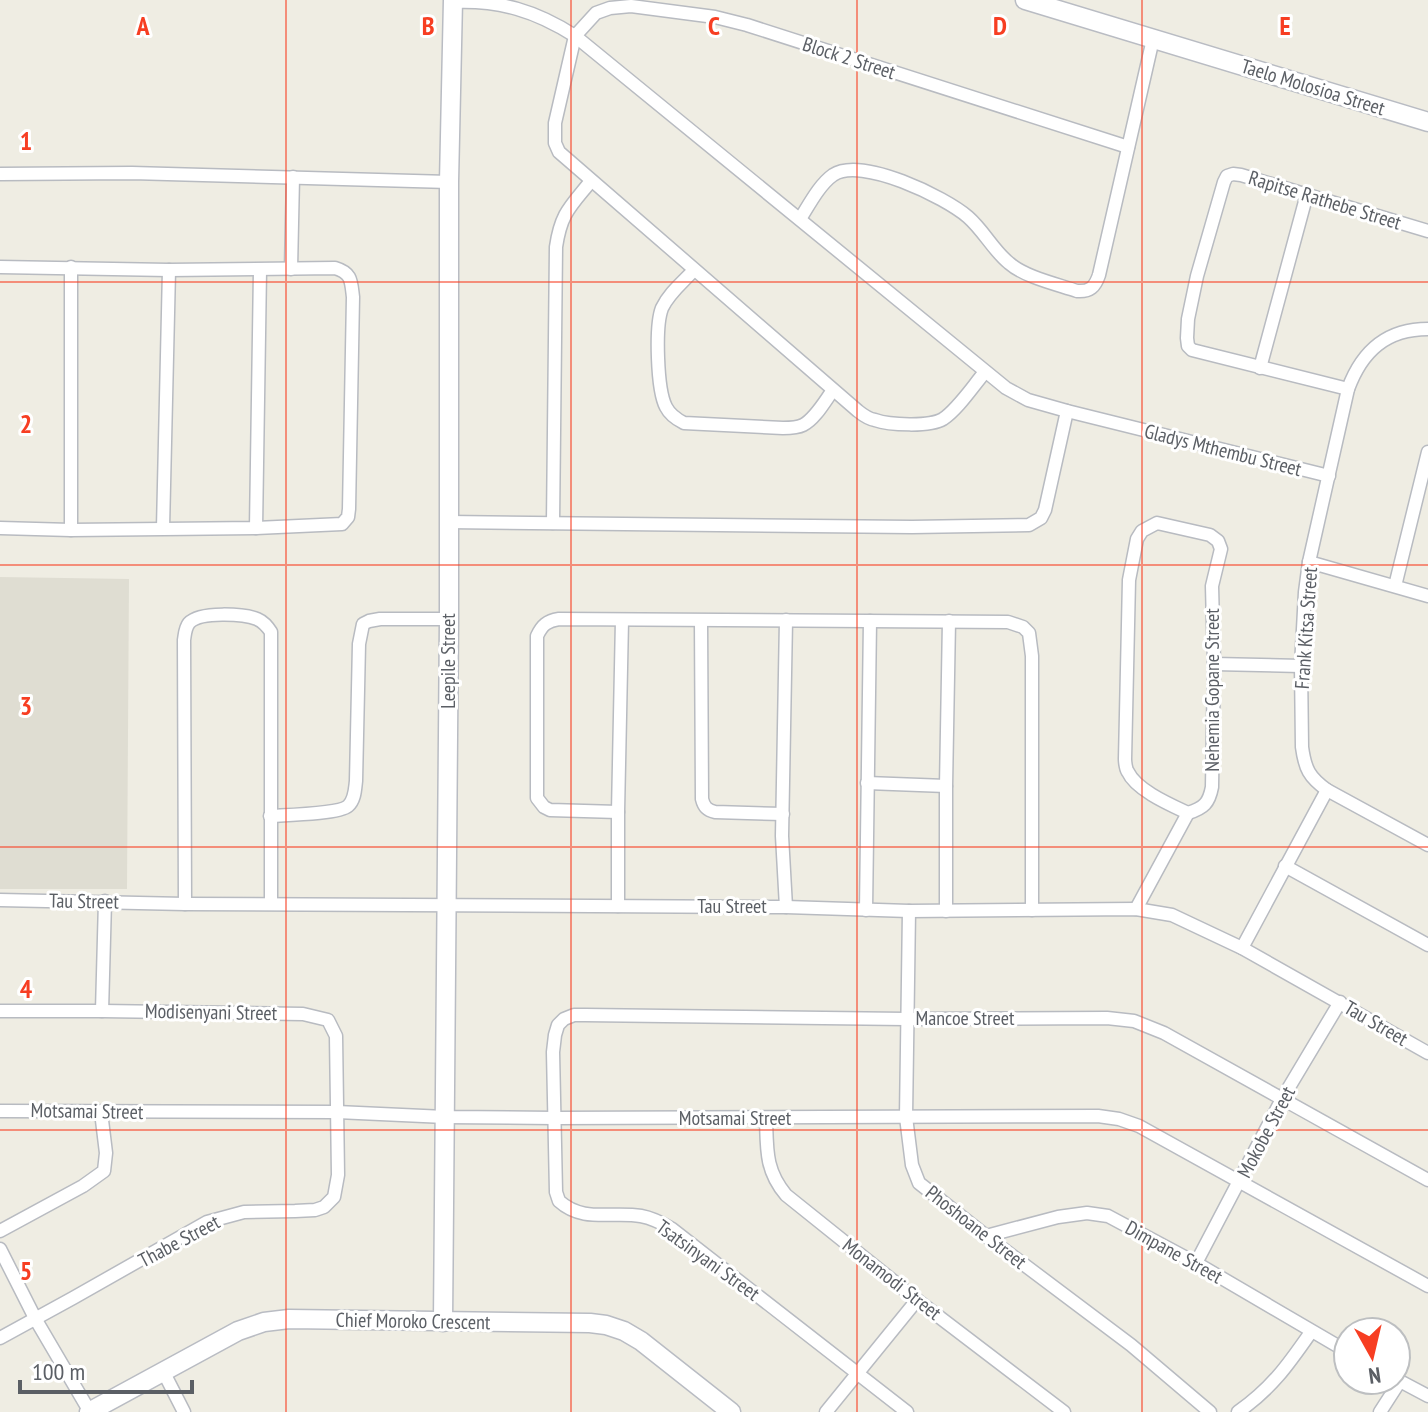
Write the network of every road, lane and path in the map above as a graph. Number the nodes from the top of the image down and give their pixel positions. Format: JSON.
{"nodes":[{"id":1,"x":1025,"y":0,"type":"edge"},
{"id":2,"x":453,"y":1,"type":"edge"},
{"id":3,"x":575,"y":36,"type":"junction"},
{"id":4,"x":1153,"y":39,"type":"junction"},
{"id":5,"x":1428,"y":122,"type":"edge"},
{"id":6,"x":1128,"y":147,"type":"junction"},
{"id":7,"x":0,"y":174,"type":"edge"},
{"id":8,"x":293,"y":177,"type":"junction"},
{"id":9,"x":591,"y":181,"type":"junction"},
{"id":10,"x":449,"y":182,"type":"junction"},
{"id":11,"x":1307,"y":194,"type":"junction"},
{"id":12,"x":800,"y":219,"type":"junction"},
{"id":13,"x":1428,"y":231,"type":"edge"},
{"id":14,"x":0,"y":267,"type":"edge"},
{"id":15,"x":71,"y":267,"type":"junction"},
{"id":16,"x":291,"y":269,"type":"junction"},
{"id":17,"x":169,"y":270,"type":"junction"},
{"id":18,"x":260,"y":270,"type":"junction"},
{"id":19,"x":694,"y":270,"type":"junction"},
{"id":20,"x":1428,"y":329,"type":"edge"},
{"id":21,"x":1260,"y":368,"type":"junction"},
{"id":22,"x":985,"y":372,"type":"junction"},
{"id":23,"x":1348,"y":389,"type":"junction"},
{"id":24,"x":833,"y":390,"type":"junction"},
{"id":25,"x":1067,"y":411,"type":"junction"},
{"id":26,"x":1428,"y":452,"type":"edge"},
{"id":27,"x":1329,"y":476,"type":"junction"},
{"id":28,"x":1422,"y":504,"type":"edge"},
{"id":29,"x":448,"y":522,"type":"junction"},
{"id":30,"x":553,"y":523,"type":"junction"},
{"id":31,"x":0,"y":528,"type":"edge"},
{"id":32,"x":163,"y":528,"type":"junction"},
{"id":33,"x":256,"y":528,"type":"junction"},
{"id":34,"x":71,"y":530,"type":"junction"},
{"id":35,"x":1309,"y":562,"type":"junction"},
{"id":36,"x":1395,"y":586,"type":"junction"},
{"id":37,"x":1428,"y":596,"type":"edge"},
{"id":38,"x":449,"y":619,"type":"junction"},
{"id":39,"x":622,"y":620,"type":"junction"},
{"id":40,"x":786,"y":620,"type":"junction"},
{"id":41,"x":701,"y":621,"type":"junction"},
{"id":42,"x":870,"y":621,"type":"junction"},
{"id":43,"x":949,"y":621,"type":"junction"},
{"id":44,"x":1214,"y":664,"type":"junction"},
{"id":45,"x":1301,"y":666,"type":"junction"},
{"id":46,"x":867,"y":783,"type":"junction"},
{"id":47,"x":946,"y":786,"type":"junction"},
{"id":48,"x":1327,"y":790,"type":"junction"},
{"id":49,"x":618,"y":812,"type":"junction"},
{"id":50,"x":1188,"y":813,"type":"junction"},
{"id":51,"x":783,"y":814,"type":"junction"},
{"id":52,"x":270,"y":816,"type":"junction"},
{"id":53,"x":1428,"y":845,"type":"edge"},
{"id":54,"x":1285,"y":866,"type":"junction"},
{"id":55,"x":0,"y":900,"type":"edge"},
{"id":56,"x":105,"y":901,"type":"junction"},
{"id":57,"x":271,"y":903,"type":"junction"},
{"id":58,"x":185,"y":904,"type":"junction"},
{"id":59,"x":447,"y":906,"type":"junction"},
{"id":60,"x":618,"y":906,"type":"junction"},
{"id":61,"x":786,"y":907,"type":"junction"},
{"id":62,"x":1136,"y":909,"type":"junction"},
{"id":63,"x":866,"y":910,"type":"junction"},
{"id":64,"x":1032,"y":910,"type":"junction"},
{"id":65,"x":909,"y":911,"type":"junction"},
{"id":66,"x":946,"y":911,"type":"junction"},
{"id":67,"x":1428,"y":945,"type":"edge"},
{"id":68,"x":1242,"y":948,"type":"junction"},
{"id":69,"x":1340,"y":1002,"type":"junction"},
{"id":70,"x":0,"y":1011,"type":"edge"},
{"id":71,"x":102,"y":1011,"type":"junction"},
{"id":72,"x":906,"y":1019,"type":"junction"},
{"id":73,"x":1428,"y":1053,"type":"edge"},
{"id":74,"x":1282,"y":1099,"type":"junction"},
{"id":75,"x":0,"y":1111,"type":"edge"},
{"id":76,"x":101,"y":1112,"type":"junction"},
{"id":77,"x":337,"y":1112,"type":"junction"},
{"id":78,"x":445,"y":1117,"type":"junction"},
{"id":79,"x":906,"y":1117,"type":"junction"},
{"id":80,"x":555,"y":1118,"type":"junction"},
{"id":81,"x":766,"y":1118,"type":"junction"},
{"id":82,"x":1428,"y":1180,"type":"edge"},
{"id":83,"x":1239,"y":1181,"type":"junction"},
{"id":84,"x":0,"y":1231,"type":"edge"},
{"id":85,"x":986,"y":1236,"type":"junction"},
{"id":86,"x":0,"y":1249,"type":"edge"},
{"id":87,"x":1196,"y":1263,"type":"junction"},
{"id":88,"x":1428,"y":1286,"type":"edge"},
{"id":89,"x":917,"y":1300,"type":"junction"},
{"id":90,"x":36,"y":1320,"type":"junction"},
{"id":91,"x":443,"y":1322,"type":"junction"},
{"id":92,"x":1311,"y":1332,"type":"junction"},
{"id":93,"x":0,"y":1338,"type":"edge"},
{"id":94,"x":1332,"y":1343,"type":"edge"},
{"id":95,"x":163,"y":1371,"type":"junction"},
{"id":96,"x":857,"y":1374,"type":"junction"},
{"id":97,"x":90,"y":1412,"type":"edge"},
{"id":98,"x":184,"y":1412,"type":"edge"},
{"id":99,"x":731,"y":1412,"type":"edge"},
{"id":100,"x":826,"y":1412,"type":"edge"},
{"id":101,"x":907,"y":1412,"type":"edge"},
{"id":102,"x":1064,"y":1412,"type":"edge"},
{"id":103,"x":1210,"y":1412,"type":"edge"},
{"id":104,"x":1238,"y":1412,"type":"edge"}],
"edges":[{"from":1,"to":4,"type":"street","name":"Taelo Molosioa Street"},
{"from":2,"to":3,"type":"street","name":"Gladys Mthembu Street"},
{"from":2,"to":10,"type":"street","name":"Leepile Street"},
{"from":3,"to":6,"type":"street","name":"Block 2 Street"},
{"from":3,"to":9,"type":"street"},
{"from":3,"to":12,"type":"street","name":"Gladys Mthembu Street"},
{"from":4,"to":5,"type":"street","name":"Taelo Molosioa Street"},
{"from":4,"to":6,"type":"street"},
{"from":6,"to":12,"type":"street"},
{"from":7,"to":8,"type":"street"},
{"from":8,"to":10,"type":"street"},
{"from":8,"to":16,"type":"street"},
{"from":9,"to":19,"type":"street"},
{"from":9,"to":30,"type":"street"},
{"from":10,"to":29,"type":"street","name":"Leepile Street"},
{"from":11,"to":13,"type":"street","name":"Rapitse Rathebe Street"},
{"from":11,"to":21,"type":"street"},
{"from":11,"to":21,"type":"street","name":"Rapitse Rathebe Street"},
{"from":12,"to":22,"type":"street","name":"Gladys Mthembu Street"},
{"from":14,"to":15,"type":"street"},
{"from":15,"to":17,"type":"street"},
{"from":15,"to":34,"type":"street"},
{"from":16,"to":18,"type":"street"},
{"from":16,"to":33,"type":"street"},
{"from":17,"to":18,"type":"street"},
{"from":17,"to":32,"type":"street"},
{"from":18,"to":33,"type":"street"},
{"from":19,"to":24,"type":"street"},
{"from":19,"to":24,"type":"street"},
{"from":20,"to":23,"type":"street","name":"Frank Kitsa Street"},
{"from":21,"to":23,"type":"street","name":"Rapitse Rathebe Street"},
{"from":22,"to":24,"type":"street"},
{"from":22,"to":25,"type":"street","name":"Gladys Mthembu Street"},
{"from":23,"to":27,"type":"street","name":"Frank Kitsa Street"},
{"from":25,"to":27,"type":"street","name":"Gladys Mthembu Street"},
{"from":25,"to":30,"type":"street"},
{"from":26,"to":28,"type":"street"},
{"from":27,"to":35,"type":"street","name":"Frank Kitsa Street"},
{"from":28,"to":36,"type":"street"},
{"from":29,"to":30,"type":"street"},
{"from":29,"to":38,"type":"street","name":"Leepile Street"},
{"from":31,"to":34,"type":"street"},
{"from":32,"to":33,"type":"street"},
{"from":32,"to":34,"type":"street"},
{"from":35,"to":36,"type":"street"},
{"from":35,"to":45,"type":"street","name":"Frank Kitsa Street"},
{"from":36,"to":37,"type":"street"},
{"from":38,"to":52,"type":"street"},
{"from":38,"to":59,"type":"street","name":"Leepile Street"},
{"from":39,"to":41,"type":"street"},
{"from":39,"to":49,"type":"street"},
{"from":39,"to":49,"type":"street"},
{"from":40,"to":41,"type":"street"},
{"from":40,"to":42,"type":"street"},
{"from":40,"to":51,"type":"street"},
{"from":41,"to":51,"type":"street"},
{"from":42,"to":43,"type":"street"},
{"from":42,"to":46,"type":"street"},
{"from":43,"to":47,"type":"street"},
{"from":43,"to":64,"type":"street"},
{"from":44,"to":45,"type":"street"},
{"from":44,"to":50,"type":"street","name":"Nehemia Gopane Street"},
{"from":44,"to":50,"type":"street","name":"Nehemia Gopane Street"},
{"from":45,"to":48,"type":"street","name":"Frank Kitsa Street"},
{"from":46,"to":47,"type":"street"},
{"from":46,"to":63,"type":"street"},
{"from":47,"to":66,"type":"street"},
{"from":48,"to":53,"type":"street"},
{"from":48,"to":54,"type":"street"},
{"from":49,"to":60,"type":"street"},
{"from":50,"to":62,"type":"street"},
{"from":51,"to":61,"type":"street"},
{"from":52,"to":57,"type":"street"},
{"from":52,"to":58,"type":"street"},
{"from":54,"to":67,"type":"street"},
{"from":54,"to":68,"type":"street"},
{"from":55,"to":56,"type":"street","name":"Tau Street"},
{"from":56,"to":58,"type":"street","name":"Tau Street"},
{"from":56,"to":71,"type":"street"},
{"from":57,"to":58,"type":"street","name":"Tau Street"},
{"from":57,"to":59,"type":"street","name":"Tau Street"},
{"from":59,"to":60,"type":"street","name":"Tau Street"},
{"from":59,"to":78,"type":"street","name":"Leepile Street"},
{"from":60,"to":61,"type":"street","name":"Tau Street"},
{"from":61,"to":63,"type":"street","name":"Tau Street"},
{"from":62,"to":64,"type":"street","name":"Tau Street"},
{"from":62,"to":68,"type":"street","name":"Tau Street"},
{"from":63,"to":65,"type":"street","name":"Tau Street"},
{"from":64,"to":66,"type":"street","name":"Tau Street"},
{"from":65,"to":66,"type":"street","name":"Tau Street"},
{"from":65,"to":72,"type":"street","name":"Phoshoane Street"},
{"from":68,"to":69,"type":"street","name":"Tau Street"},
{"from":69,"to":73,"type":"street","name":"Tau Street"},
{"from":69,"to":74,"type":"street","name":"Mokobe Street"},
{"from":70,"to":71,"type":"street","name":"Modisenyani Street"},
{"from":71,"to":77,"type":"street","name":"Modisenyani Street"},
{"from":72,"to":74,"type":"street","name":"Mancoe Street"},
{"from":72,"to":79,"type":"street","name":"Phoshoane Street"},
{"from":72,"to":80,"type":"street","name":"Mancoe Street"},
{"from":74,"to":82,"type":"street","name":"Mancoe Street"},
{"from":74,"to":83,"type":"street","name":"Mokobe Street"},
{"from":75,"to":76,"type":"street","name":"Motsamai Street"},
{"from":76,"to":77,"type":"street","name":"Motsamai Street"},
{"from":76,"to":84,"type":"street"},
{"from":77,"to":78,"type":"street","name":"Motsamai Street"},
{"from":77,"to":90,"type":"street","name":"Thabe Street"},
{"from":78,"to":80,"type":"street","name":"Motsamai Street"},
{"from":78,"to":91,"type":"street","name":"Leepile Street"},
{"from":79,"to":81,"type":"street","name":"Motsamai Street"},
{"from":79,"to":83,"type":"street","name":"Motsamai Street"},
{"from":79,"to":85,"type":"street","name":"Phoshoane Street"},
{"from":80,"to":81,"type":"street","name":"Motsamai Street"},
{"from":80,"to":96,"type":"street","name":"Tsatsinyani Street"},
{"from":81,"to":89,"type":"street","name":"Monamodi Street"},
{"from":83,"to":87,"type":"street","name":"Mokobe Street"},
{"from":83,"to":88,"type":"street","name":"Motsamai Street"},
{"from":85,"to":87,"type":"street","name":"Dimpane Street"},
{"from":85,"to":103,"type":"street","name":"Phoshoane Street"},
{"from":86,"to":90,"type":"street"},
{"from":87,"to":92,"type":"street","name":"Dimpane Street"},
{"from":89,"to":96,"type":"street"},
{"from":89,"to":102,"type":"street","name":"Monamodi Street"},
{"from":90,"to":93,"type":"street","name":"Thabe Street"},
{"from":90,"to":97,"type":"street"},
{"from":91,"to":95,"type":"street","name":"Chief Moroko Crescent"},
{"from":91,"to":99,"type":"street","name":"Chief Moroko Crescent"},
{"from":92,"to":94,"type":"street","name":"Dimpane Street"},
{"from":92,"to":104,"type":"street"},
{"from":95,"to":97,"type":"street","name":"Chief Moroko Crescent"},
{"from":95,"to":98,"type":"street"},
{"from":96,"to":100,"type":"street"},
{"from":96,"to":101,"type":"street","name":"Tsatsinyani Street"}]}
